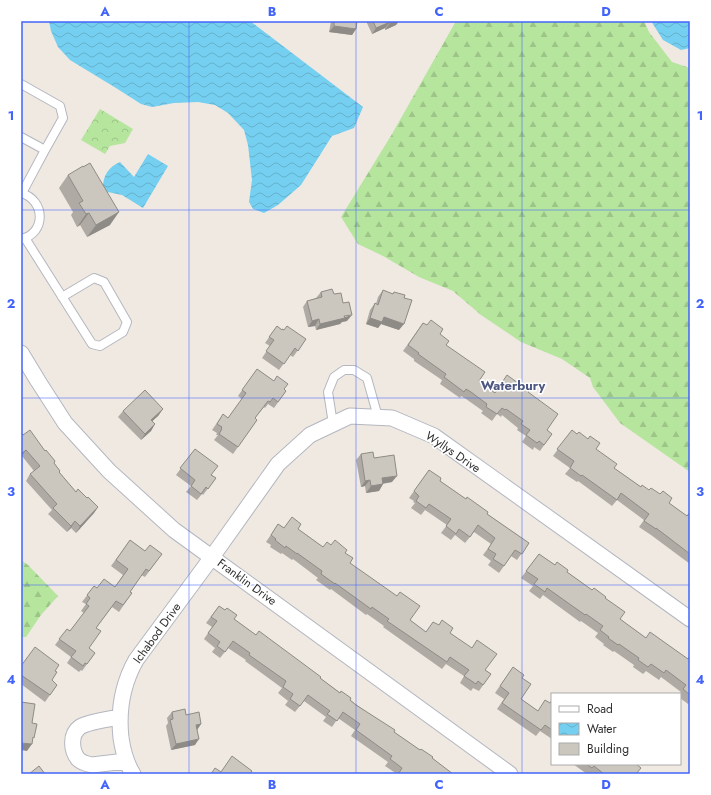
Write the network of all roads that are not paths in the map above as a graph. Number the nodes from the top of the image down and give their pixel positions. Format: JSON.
{"nodes":[{"id":1,"x":21,"y":84,"type":"edge"},
{"id":2,"x":21,"y":137,"type":"edge"},
{"id":3,"x":45,"y":150,"type":"junction"},
{"id":4,"x":22,"y":193,"type":"edge"},
{"id":5,"x":23,"y":238,"type":"edge"},
{"id":6,"x":62,"y":297,"type":"junction"},
{"id":7,"x":21,"y":353,"type":"edge"},
{"id":8,"x":378,"y":417,"type":"junction"},
{"id":9,"x":333,"y":424,"type":"junction"},
{"id":10,"x":212,"y":557,"type":"junction"},
{"id":11,"x":690,"y":619,"type":"edge"},
{"id":12,"x":120,"y":717,"type":"junction"},
{"id":13,"x":129,"y":768,"type":"edge"},
{"id":14,"x":510,"y":774,"type":"edge"}],
"edges":[{"from":1,"to":3,"type":"lane"},
{"from":2,"to":3,"type":"lane"},
{"from":3,"to":4,"type":"lane"},
{"from":4,"to":5,"type":"lane"},
{"from":5,"to":6,"type":"lane"},
{"from":6,"to":6,"type":"lane"},
{"from":7,"to":10,"type":"street","name":"Franklin Drive"},
{"from":8,"to":9,"type":"street","name":"Wyllys Drive"},
{"from":8,"to":9,"type":"lane"},
{"from":8,"to":11,"type":"street","name":"Wyllys Drive"},
{"from":9,"to":10,"type":"street","name":"Wyllys Drive"},
{"from":10,"to":12,"type":"street","name":"Ichabod Drive"},
{"from":10,"to":14,"type":"street","name":"Franklin Drive"},
{"from":12,"to":13,"type":"street","name":"Ichabod Drive"},
{"from":12,"to":13,"type":"street","name":"Ichabod Drive"}]}
